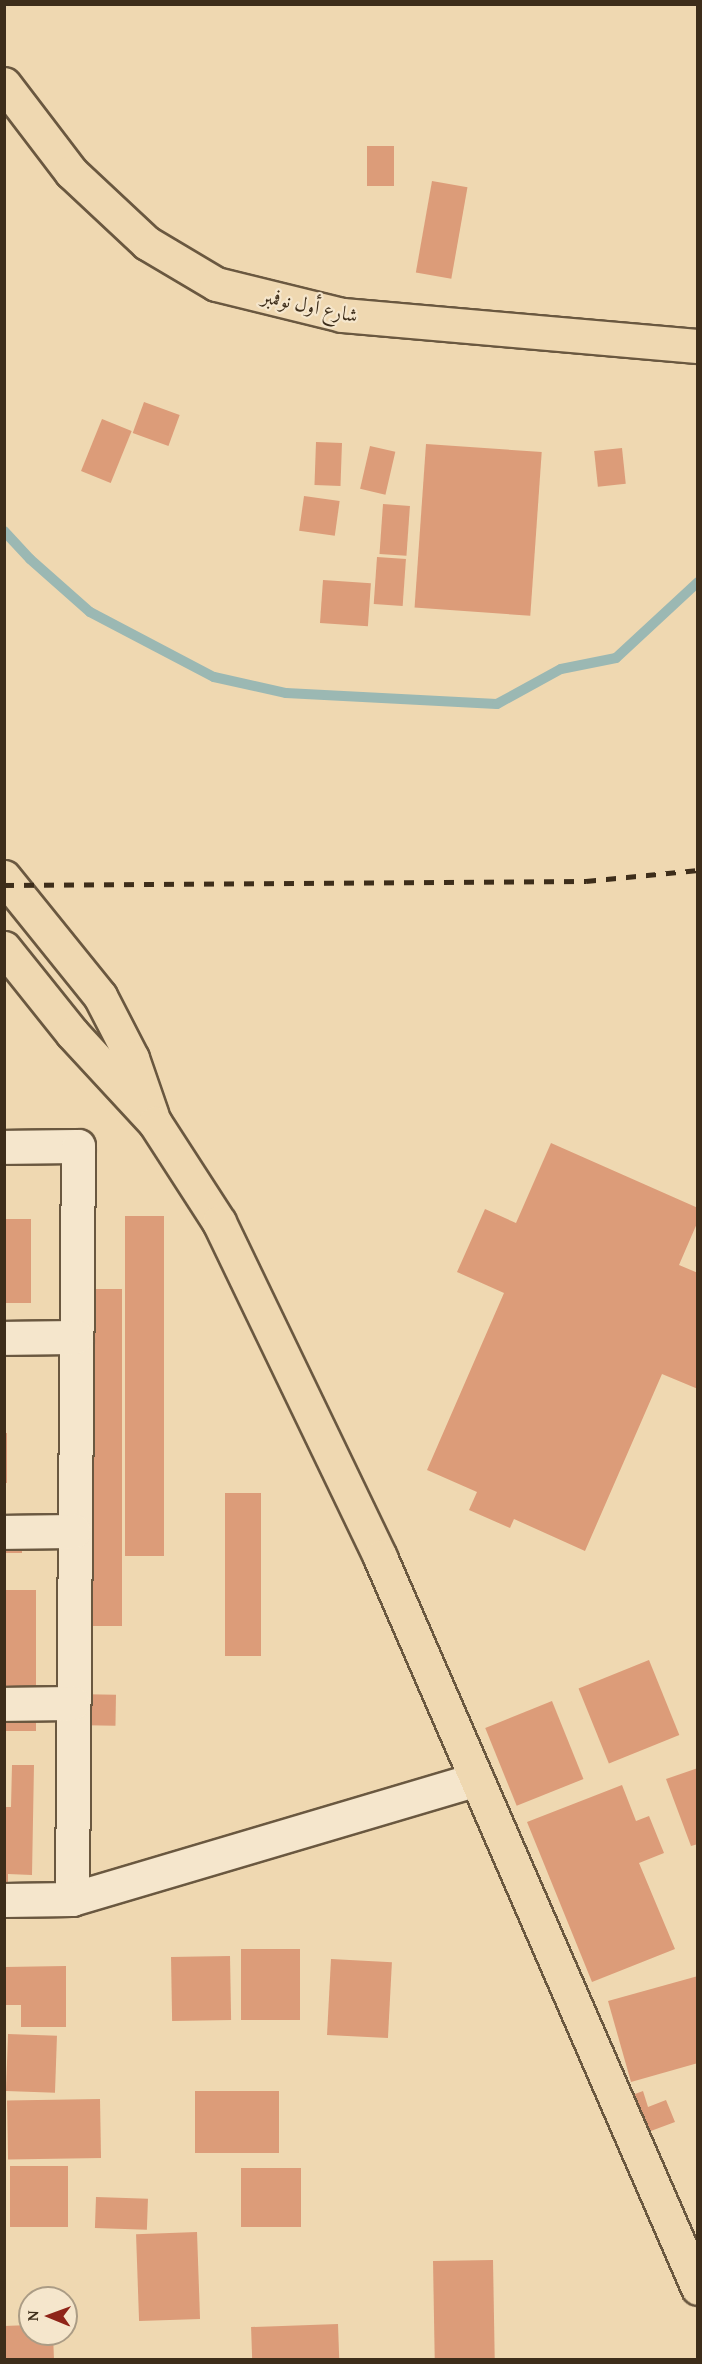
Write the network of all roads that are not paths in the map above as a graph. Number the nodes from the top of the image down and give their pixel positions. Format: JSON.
{"nodes":[{"id":1,"x":4,"y":84,"type":"edge"},
{"id":2,"x":698,"y":346,"type":"edge"},
{"id":3,"x":4,"y":877,"type":"edge"},
{"id":4,"x":4,"y":948,"type":"edge"},
{"id":5,"x":155,"y":1123,"type":"junction"},
{"id":6,"x":4,"y":1147,"type":"edge"},
{"id":7,"x":76,"y":1337,"type":"junction"},
{"id":8,"x":4,"y":1338,"type":"edge"},
{"id":9,"x":74,"y":1531,"type":"junction"},
{"id":10,"x":4,"y":1532,"type":"edge"},
{"id":11,"x":73,"y":1703,"type":"junction"},
{"id":12,"x":4,"y":1704,"type":"edge"},
{"id":13,"x":477,"y":1779,"type":"junction"},
{"id":14,"x":72,"y":1899,"type":"junction"},
{"id":15,"x":4,"y":1900,"type":"edge"},
{"id":16,"x":698,"y":2288,"type":"edge"}],
"edges":[{"from":1,"to":2,"type":"main road","name":"شارع أول نوفمبر"},
{"from":3,"to":5,"type":"main road"},
{"from":4,"to":5,"type":"main road"},
{"from":5,"to":13,"type":"main road"},
{"from":6,"to":7,"type":"street"},
{"from":7,"to":8,"type":"street"},
{"from":7,"to":9,"type":"street"},
{"from":9,"to":10,"type":"street"},
{"from":9,"to":11,"type":"street"},
{"from":11,"to":12,"type":"street"},
{"from":11,"to":14,"type":"street"},
{"from":13,"to":14,"type":"street"},
{"from":13,"to":16,"type":"main road"},
{"from":14,"to":15,"type":"street"}]}
